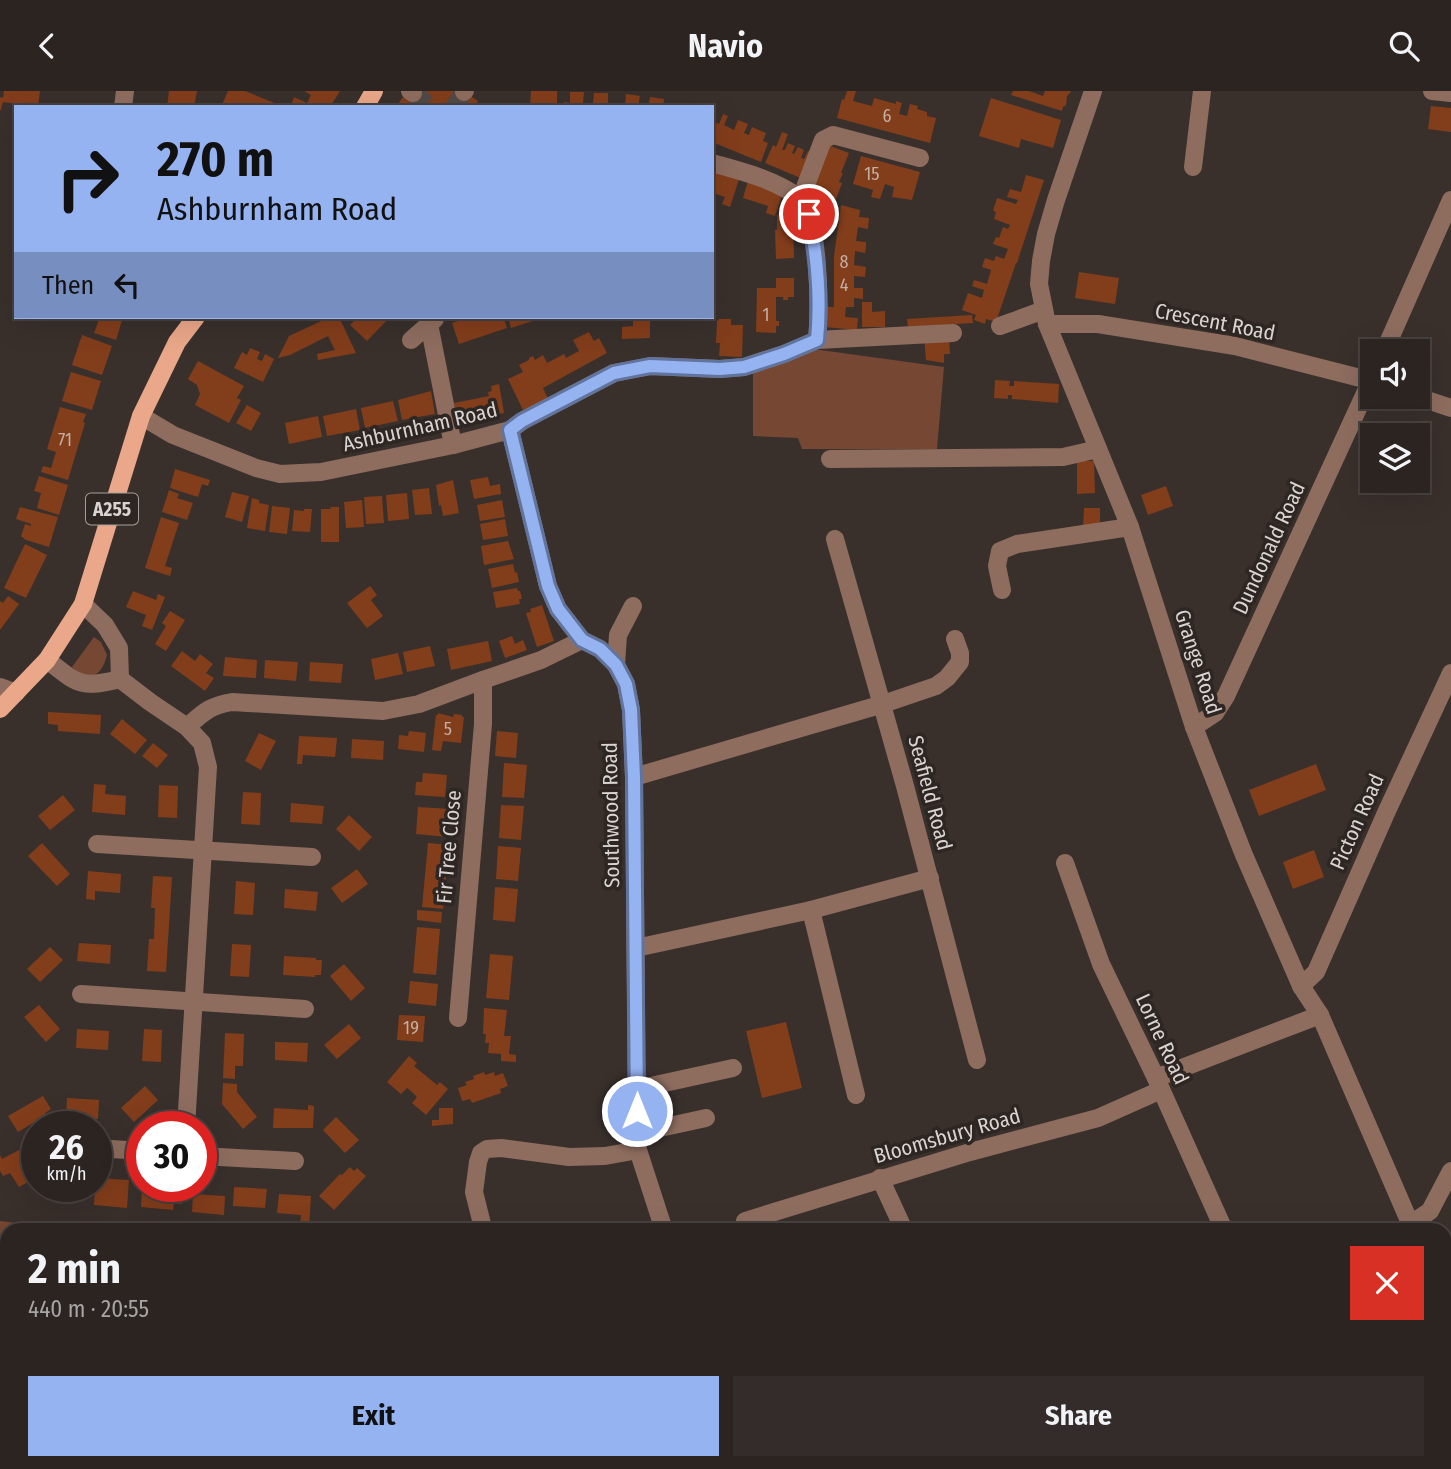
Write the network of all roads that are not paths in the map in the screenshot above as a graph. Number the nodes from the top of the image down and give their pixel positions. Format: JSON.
{"nodes":[{"id":1,"x":1093,"y":91,"type":"edge"},
{"id":2,"x":1202,"y":91,"type":"edge"},
{"id":3,"x":1432,"y":91,"type":"edge"},
{"id":4,"x":1451,"y":93,"type":"edge"},
{"id":5,"x":920,"y":158,"type":"dead end"},
{"id":6,"x":714,"y":164,"type":"edge"},
{"id":7,"x":1193,"y":167,"type":"dead end"},
{"id":8,"x":801,"y":198,"type":"junction"},
{"id":9,"x":1451,"y":200,"type":"edge"},
{"id":10,"x":1046,"y":317,"type":"junction"},
{"id":11,"x":194,"y":319,"type":"edge"},
{"id":12,"x":433,"y":320,"type":"edge"},
{"id":13,"x":1000,"y":326,"type":"dead end"},
{"id":14,"x":953,"y":333,"type":"dead end"},
{"id":15,"x":1390,"y":339,"type":"edge"},
{"id":16,"x":411,"y":340,"type":"dead end"},
{"id":17,"x":817,"y":340,"type":"junction"},
{"id":18,"x":1360,"y":377,"type":"edge"},
{"id":19,"x":1430,"y":401,"type":"edge"},
{"id":20,"x":1360,"y":406,"type":"edge"},
{"id":21,"x":1451,"y":408,"type":"edge"},
{"id":22,"x":141,"y":416,"type":"junction"},
{"id":23,"x":510,"y":430,"type":"junction"},
{"id":24,"x":453,"y":445,"type":"junction"},
{"id":25,"x":1098,"y":449,"type":"junction"},
{"id":26,"x":830,"y":459,"type":"dead end"},
{"id":27,"x":1130,"y":527,"type":"junction"},
{"id":28,"x":835,"y":539,"type":"dead end"},
{"id":29,"x":1002,"y":590,"type":"dead end"},
{"id":30,"x":83,"y":604,"type":"junction"},
{"id":31,"x":632,"y":606,"type":"dead end"},
{"id":32,"x":954,"y":639,"type":"dead end"},
{"id":33,"x":582,"y":640,"type":"junction"},
{"id":34,"x":47,"y":660,"type":"junction"},
{"id":35,"x":616,"y":665,"type":"junction"},
{"id":36,"x":1451,"y":673,"type":"edge"},
{"id":37,"x":120,"y":679,"type":"junction"},
{"id":38,"x":483,"y":680,"type":"junction"},
{"id":39,"x":8,"y":690,"type":"edge"},
{"id":40,"x":883,"y":704,"type":"junction"},
{"id":41,"x":0,"y":709,"type":"edge"},
{"id":42,"x":187,"y":727,"type":"junction"},
{"id":43,"x":1194,"y":727,"type":"junction"},
{"id":44,"x":634,"y":777,"type":"junction"},
{"id":45,"x":97,"y":844,"type":"dead end"},
{"id":46,"x":203,"y":850,"type":"junction"},
{"id":47,"x":312,"y":857,"type":"dead end"},
{"id":48,"x":1065,"y":863,"type":"dead end"},
{"id":49,"x":930,"y":878,"type":"junction"},
{"id":50,"x":811,"y":910,"type":"junction"},
{"id":51,"x":636,"y":948,"type":"junction"},
{"id":52,"x":1301,"y":986,"type":"junction"},
{"id":53,"x":81,"y":994,"type":"dead end"},
{"id":54,"x":193,"y":1001,"type":"junction"},
{"id":55,"x":305,"y":1009,"type":"dead end"},
{"id":56,"x":1320,"y":1016,"type":"junction"},
{"id":57,"x":457,"y":1018,"type":"dead end"},
{"id":58,"x":977,"y":1060,"type":"dead end"},
{"id":59,"x":733,"y":1068,"type":"dead end"},
{"id":60,"x":1158,"y":1084,"type":"junction"},
{"id":61,"x":637,"y":1089,"type":"junction"},
{"id":62,"x":856,"y":1095,"type":"dead end"},
{"id":63,"x":187,"y":1111,"type":"edge"},
{"id":64,"x":706,"y":1118,"type":"dead end"},
{"id":65,"x":483,"y":1132,"type":"dead end"},
{"id":66,"x":638,"y":1141,"type":"junction"},
{"id":67,"x":481,"y":1153,"type":"junction"},
{"id":68,"x":217,"y":1157,"type":"edge"},
{"id":69,"x":295,"y":1161,"type":"dead end"},
{"id":70,"x":1451,"y":1171,"type":"edge"},
{"id":71,"x":880,"y":1178,"type":"junction"},
{"id":72,"x":745,"y":1220,"type":"dead end"},
{"id":73,"x":482,"y":1223,"type":"edge"},
{"id":74,"x":662,"y":1223,"type":"edge"},
{"id":75,"x":901,"y":1223,"type":"edge"},
{"id":76,"x":1221,"y":1223,"type":"edge"},
{"id":77,"x":1410,"y":1223,"type":"edge"},
{"id":78,"x":1416,"y":1223,"type":"edge"}],
"edges":[{"from":1,"to":10,"type":"street","name":"Grange Road"},
{"from":2,"to":7,"type":"street"},
{"from":3,"to":4,"type":"street"},
{"from":5,"to":8,"type":"street"},
{"from":6,"to":8,"type":"street"},
{"from":8,"to":17,"type":"street"},
{"from":9,"to":15,"type":"street"},
{"from":10,"to":13,"type":"street"},
{"from":10,"to":18,"type":"street","name":"Crescent Road"},
{"from":10,"to":25,"type":"street","name":"Grange Road"},
{"from":11,"to":22,"type":"main road","number":"A255"},
{"from":12,"to":16,"type":"street"},
{"from":12,"to":24,"type":"street"},
{"from":14,"to":17,"type":"street","name":"Ashburnham Road"},
{"from":17,"to":23,"type":"street","name":"Ashburnham Road"},
{"from":19,"to":21,"type":"street"},
{"from":20,"to":43,"type":"street","name":"Dundonald Road"},
{"from":22,"to":24,"type":"street","name":"Ashburnham Road"},
{"from":22,"to":30,"type":"main road","number":"A255"},
{"from":23,"to":24,"type":"street","name":"Ashburnham Road"},
{"from":23,"to":33,"type":"street"},
{"from":25,"to":26,"type":"street"},
{"from":25,"to":27,"type":"street","name":"Grange Road"},
{"from":27,"to":29,"type":"street"},
{"from":27,"to":43,"type":"street","name":"Grange Road"},
{"from":28,"to":40,"type":"street","name":"Seafield Road"},
{"from":30,"to":34,"type":"main road","number":"A255"},
{"from":30,"to":37,"type":"street"},
{"from":31,"to":35,"type":"street"},
{"from":32,"to":40,"type":"street"},
{"from":33,"to":35,"type":"street"},
{"from":33,"to":38,"type":"street"},
{"from":34,"to":37,"type":"street"},
{"from":34,"to":39,"type":"main road","number":"A255"},
{"from":35,"to":44,"type":"street","name":"Southwood Road"},
{"from":36,"to":52,"type":"street","name":"Picton Road"},
{"from":37,"to":42,"type":"street"},
{"from":38,"to":42,"type":"street"},
{"from":38,"to":57,"type":"street","name":"Fir Tree Close"},
{"from":39,"to":41,"type":"main road","number":"A255"},
{"from":40,"to":44,"type":"street"},
{"from":40,"to":49,"type":"street","name":"Seafield Road"},
{"from":42,"to":46,"type":"street"},
{"from":43,"to":52,"type":"street","name":"Grange Road"},
{"from":44,"to":51,"type":"street","name":"Southwood Road"},
{"from":45,"to":46,"type":"street"},
{"from":46,"to":47,"type":"street"},
{"from":46,"to":54,"type":"street"},
{"from":48,"to":60,"type":"street","name":"Lorne Road"},
{"from":49,"to":50,"type":"street"},
{"from":49,"to":58,"type":"street","name":"Seafield Road"},
{"from":50,"to":51,"type":"street"},
{"from":50,"to":62,"type":"street"},
{"from":51,"to":61,"type":"street","name":"Southwood Road"},
{"from":52,"to":56,"type":"street","name":"Grange Road"},
{"from":53,"to":54,"type":"street"},
{"from":54,"to":55,"type":"street"},
{"from":54,"to":63,"type":"street"},
{"from":56,"to":60,"type":"street","name":"Bloomsbury Road"},
{"from":56,"to":77,"type":"street","name":"Grange Road"},
{"from":59,"to":61,"type":"street"},
{"from":60,"to":71,"type":"street","name":"Bloomsbury Road"},
{"from":60,"to":76,"type":"street","name":"Lorne Road"},
{"from":61,"to":66,"type":"street","name":"Southwood Road"},
{"from":64,"to":66,"type":"street"},
{"from":65,"to":67,"type":"street"},
{"from":66,"to":67,"type":"street"},
{"from":66,"to":74,"type":"street","name":"Southwood Road"},
{"from":67,"to":73,"type":"street"},
{"from":68,"to":69,"type":"street"},
{"from":70,"to":78,"type":"street"},
{"from":71,"to":72,"type":"street","name":"Bloomsbury Road"},
{"from":71,"to":75,"type":"street"}]}
